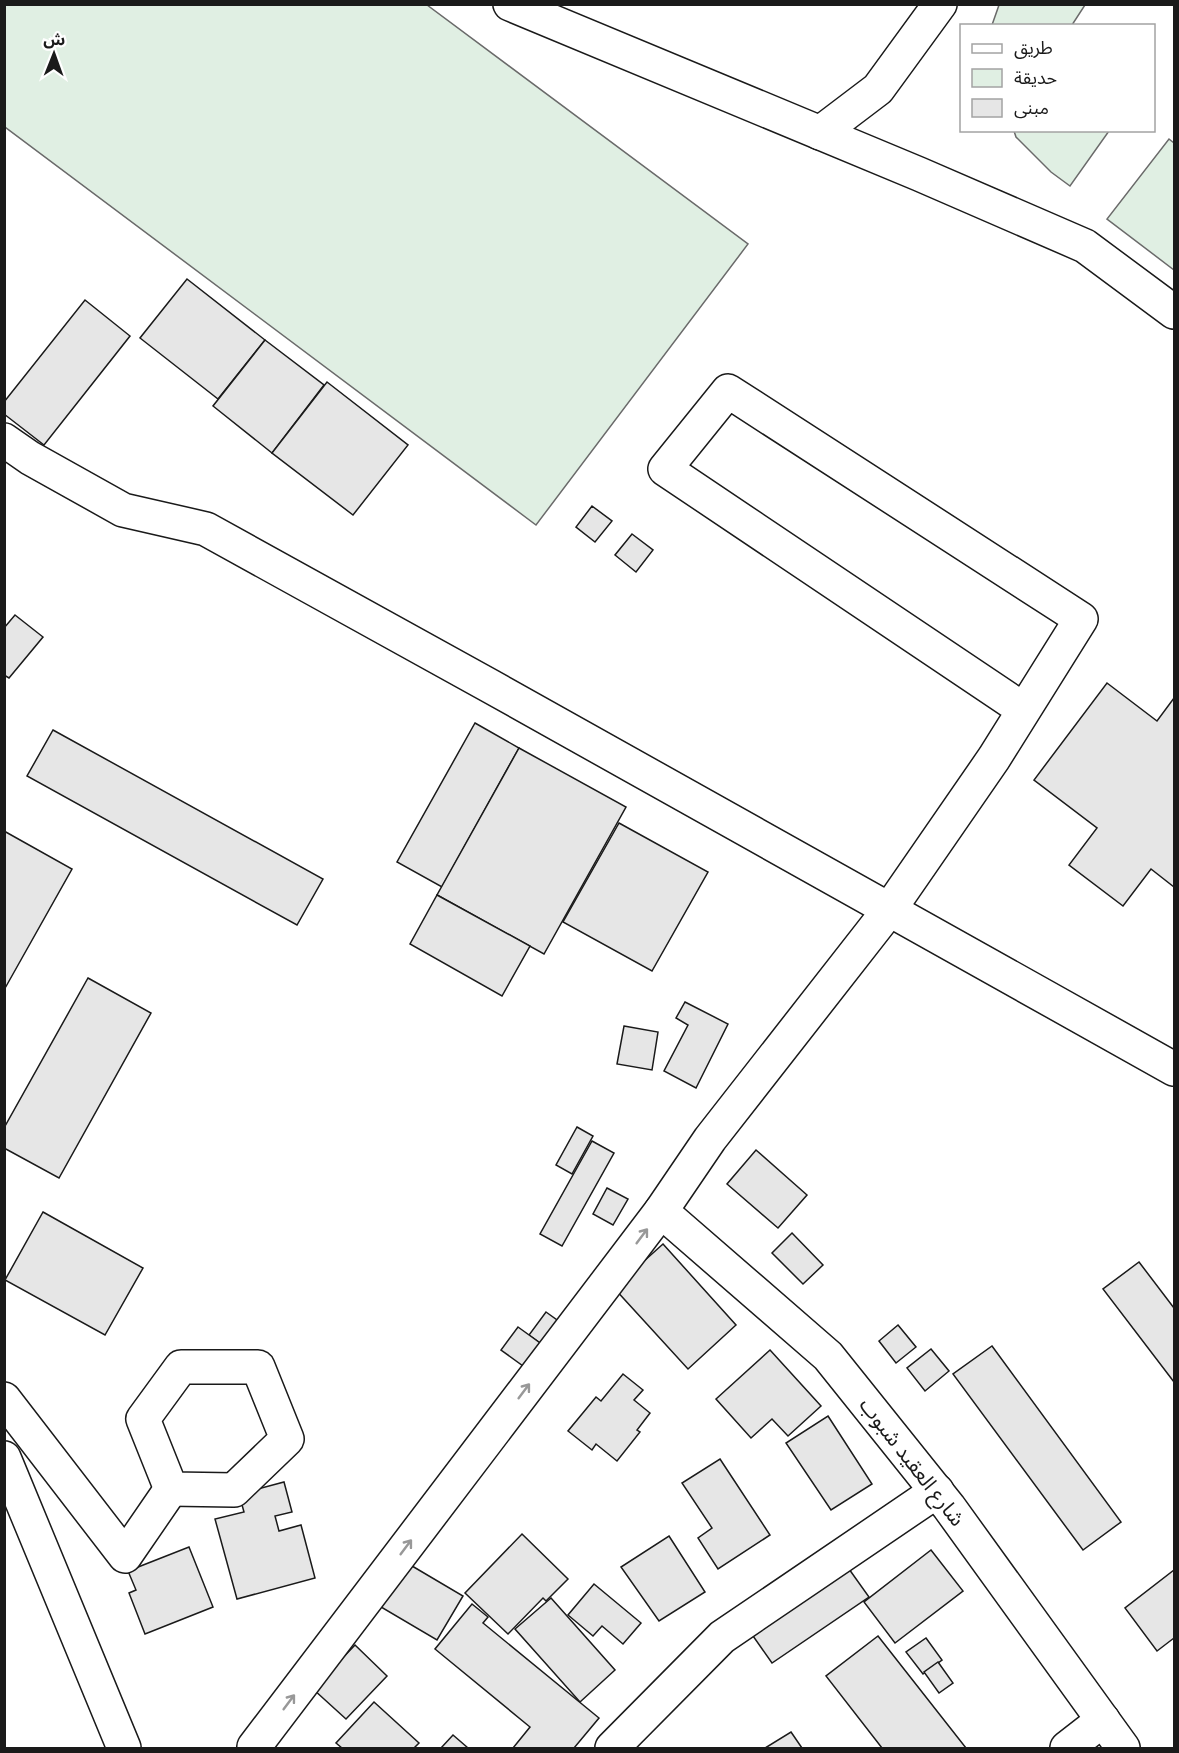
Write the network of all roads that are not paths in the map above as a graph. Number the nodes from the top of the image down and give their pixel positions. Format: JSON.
{"nodes":[{"id":1,"x":510,"y":4,"type":"edge"},
{"id":2,"x":940,"y":4,"type":"edge"},
{"id":3,"x":820,"y":134,"type":"junction"},
{"id":4,"x":1174,"y":312,"type":"edge"},
{"id":5,"x":4,"y":440,"type":"edge"},
{"id":6,"x":1024,"y":710,"type":"junction"},
{"id":7,"x":890,"y":910,"type":"junction"},
{"id":8,"x":1174,"y":1069,"type":"edge"},
{"id":9,"x":661,"y":1210,"type":"junction"},
{"id":10,"x":4,"y":1399,"type":"edge"},
{"id":11,"x":4,"y":1458,"type":"edge"},
{"id":12,"x":171,"y":1489,"type":"junction"},
{"id":13,"x":937,"y":1491,"type":"junction"},
{"id":14,"x":1103,"y":1720,"type":"junction"},
{"id":15,"x":124,"y":1749,"type":"edge"},
{"id":16,"x":256,"y":1749,"type":"edge"},
{"id":17,"x":612,"y":1749,"type":"edge"},
{"id":18,"x":1067,"y":1749,"type":"edge"},
{"id":19,"x":1123,"y":1749,"type":"edge"}],
"edges":[{"from":1,"to":3,"type":"street"},
{"from":2,"to":3,"type":"street"},
{"from":3,"to":4,"type":"street"},
{"from":5,"to":7,"type":"street"},
{"from":6,"to":6,"type":"street"},
{"from":6,"to":7,"type":"street"},
{"from":7,"to":8,"type":"street"},
{"from":7,"to":9,"type":"street"},
{"from":9,"to":13,"type":"street","name":"شارع العقيد شبوب"},
{"from":16,"to":9,"type":"street","one_way":true},
{"from":10,"to":12,"type":"street"},
{"from":11,"to":15,"type":"street"},
{"from":12,"to":12,"type":"street"},
{"from":13,"to":14,"type":"street","name":"شارع العقيد شبوب"},
{"from":13,"to":17,"type":"street"},
{"from":14,"to":18,"type":"street"},
{"from":14,"to":19,"type":"street","name":"شارع العقيد شبوب"}]}
